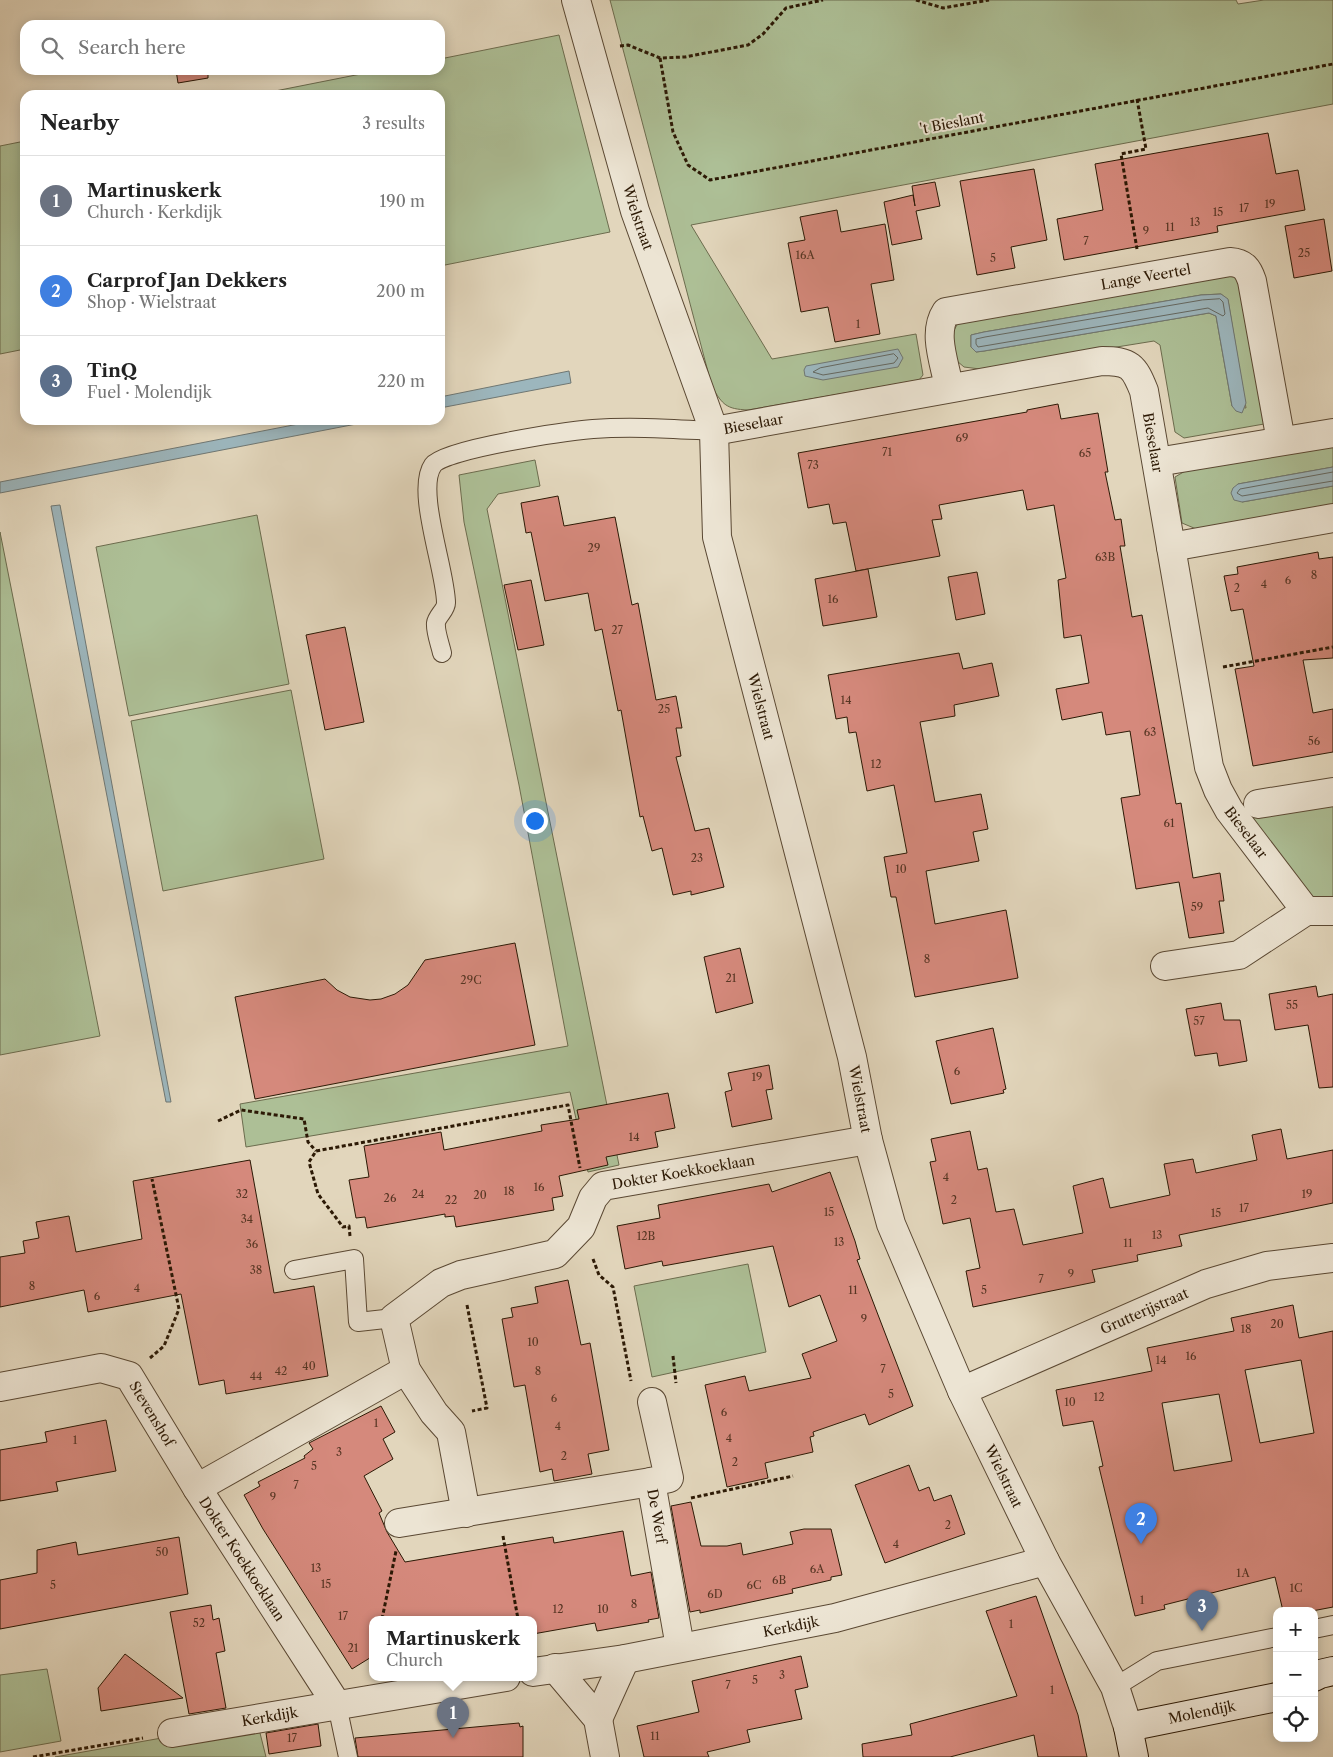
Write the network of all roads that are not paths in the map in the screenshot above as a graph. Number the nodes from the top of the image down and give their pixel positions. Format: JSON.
{"nodes":[{"id":1,"x":576,"y":0,"type":"edge"},
{"id":2,"x":949,"y":387,"type":"junction"},
{"id":3,"x":714,"y":431,"type":"junction"},
{"id":4,"x":1333,"y":432,"type":"edge"},
{"id":5,"x":1281,"y":441,"type":"junction"},
{"id":6,"x":1157,"y":462,"type":"junction"},
{"id":7,"x":1333,"y":518,"type":"edge"},
{"id":8,"x":1171,"y":547,"type":"junction"},
{"id":9,"x":442,"y":652,"type":"dead end"},
{"id":10,"x":1333,"y":792,"type":"edge"},
{"id":11,"x":1258,"y":804,"type":"dead end"},
{"id":12,"x":1306,"y":911,"type":"junction"},
{"id":13,"x":1333,"y":911,"type":"edge"},
{"id":14,"x":1164,"y":966,"type":"dead end"},
{"id":15,"x":868,"y":1140,"type":"junction"},
{"id":16,"x":1333,"y":1258,"type":"edge"},
{"id":17,"x":294,"y":1270,"type":"dead end"},
{"id":18,"x":394,"y":1318,"type":"junction"},
{"id":19,"x":406,"y":1370,"type":"junction"},
{"id":20,"x":0,"y":1387,"type":"edge"},
{"id":21,"x":962,"y":1391,"type":"junction"},
{"id":22,"x":652,"y":1402,"type":"dead end"},
{"id":23,"x":197,"y":1488,"type":"junction"},
{"id":24,"x":653,"y":1494,"type":"junction"},
{"id":25,"x":466,"y":1513,"type":"junction"},
{"id":26,"x":399,"y":1523,"type":"dead end"},
{"id":27,"x":1045,"y":1561,"type":"junction"},
{"id":28,"x":1333,"y":1625,"type":"edge"},
{"id":29,"x":1318,"y":1628,"type":"edge"},
{"id":30,"x":1273,"y":1638,"type":"edge"},
{"id":31,"x":680,"y":1647,"type":"junction"},
{"id":32,"x":625,"y":1659,"type":"junction"},
{"id":33,"x":544,"y":1670,"type":"edge"},
{"id":34,"x":1333,"y":1671,"type":"edge"},
{"id":35,"x":1318,"y":1675,"type":"edge"},
{"id":36,"x":482,"y":1681,"type":"edge"},
{"id":37,"x":1115,"y":1687,"type":"junction"},
{"id":38,"x":1273,"y":1698,"type":"edge"},
{"id":39,"x":337,"y":1705,"type":"junction"},
{"id":40,"x":598,"y":1719,"type":"junction"},
{"id":41,"x":1128,"y":1727,"type":"junction"},
{"id":42,"x":172,"y":1733,"type":"road end"},
{"id":43,"x":348,"y":1757,"type":"edge"},
{"id":44,"x":604,"y":1757,"type":"edge"},
{"id":45,"x":1134,"y":1757,"type":"edge"}],
"edges":[{"from":1,"to":3,"type":"street","name":"Wielstraat"},
{"from":2,"to":3,"type":"street","name":"Bieselaar"},
{"from":2,"to":5,"type":"street","name":"Lange Veertel"},
{"from":2,"to":6,"type":"street","name":"Bieselaar"},
{"from":3,"to":9,"type":"lane"},
{"from":3,"to":15,"type":"street","name":"Wielstraat"},
{"from":4,"to":5,"type":"street"},
{"from":5,"to":6,"type":"street"},
{"from":6,"to":8,"type":"street","name":"Bieselaar"},
{"from":7,"to":8,"type":"street"},
{"from":8,"to":12,"type":"street","name":"Bieselaar"},
{"from":10,"to":11,"type":"street","name":"Bieselaar"},
{"from":12,"to":13,"type":"street"},
{"from":12,"to":14,"type":"street"},
{"from":15,"to":18,"type":"street","name":"Dokter Koekkoeklaan"},
{"from":15,"to":21,"type":"street","name":"Wielstraat"},
{"from":16,"to":21,"type":"street","name":"Grutterijstraat"},
{"from":17,"to":18,"type":"lane"},
{"from":18,"to":19,"type":"street"},
{"from":19,"to":23,"type":"street","name":"Dokter Koekkoeklaan"},
{"from":19,"to":25,"type":"street"},
{"from":20,"to":23,"type":"street","name":"Stevenshof"},
{"from":21,"to":27,"type":"street","name":"Wielstraat"},
{"from":22,"to":24,"type":"street","name":"De Werf"},
{"from":23,"to":39,"type":"street","name":"Dokter Koekkoeklaan"},
{"from":24,"to":25,"type":"street"},
{"from":24,"to":31,"type":"street","name":"De Werf"},
{"from":25,"to":26,"type":"street"},
{"from":27,"to":31,"type":"street","name":"Kerkdijk"},
{"from":27,"to":37,"type":"street","name":"Wielstraat"},
{"from":28,"to":29,"type":"lane"},
{"from":30,"to":37,"type":"lane"},
{"from":31,"to":32,"type":"street","name":"Kerkdijk"},
{"from":32,"to":33,"type":"street","name":"Kerkdijk"},
{"from":32,"to":40,"type":"street"},
{"from":33,"to":40,"type":"street"},
{"from":34,"to":35,"type":"street"},
{"from":36,"to":39,"type":"street","name":"Kerkdijk"},
{"from":37,"to":41,"type":"street","name":"Wielstraat"},
{"from":38,"to":41,"type":"street","name":"Molendijk"},
{"from":39,"to":42,"type":"street","name":"Kerkdijk"},
{"from":39,"to":43,"type":"lane"},
{"from":40,"to":44,"type":"street"},
{"from":41,"to":45,"type":"street","name":"Wielstraat"}]}
